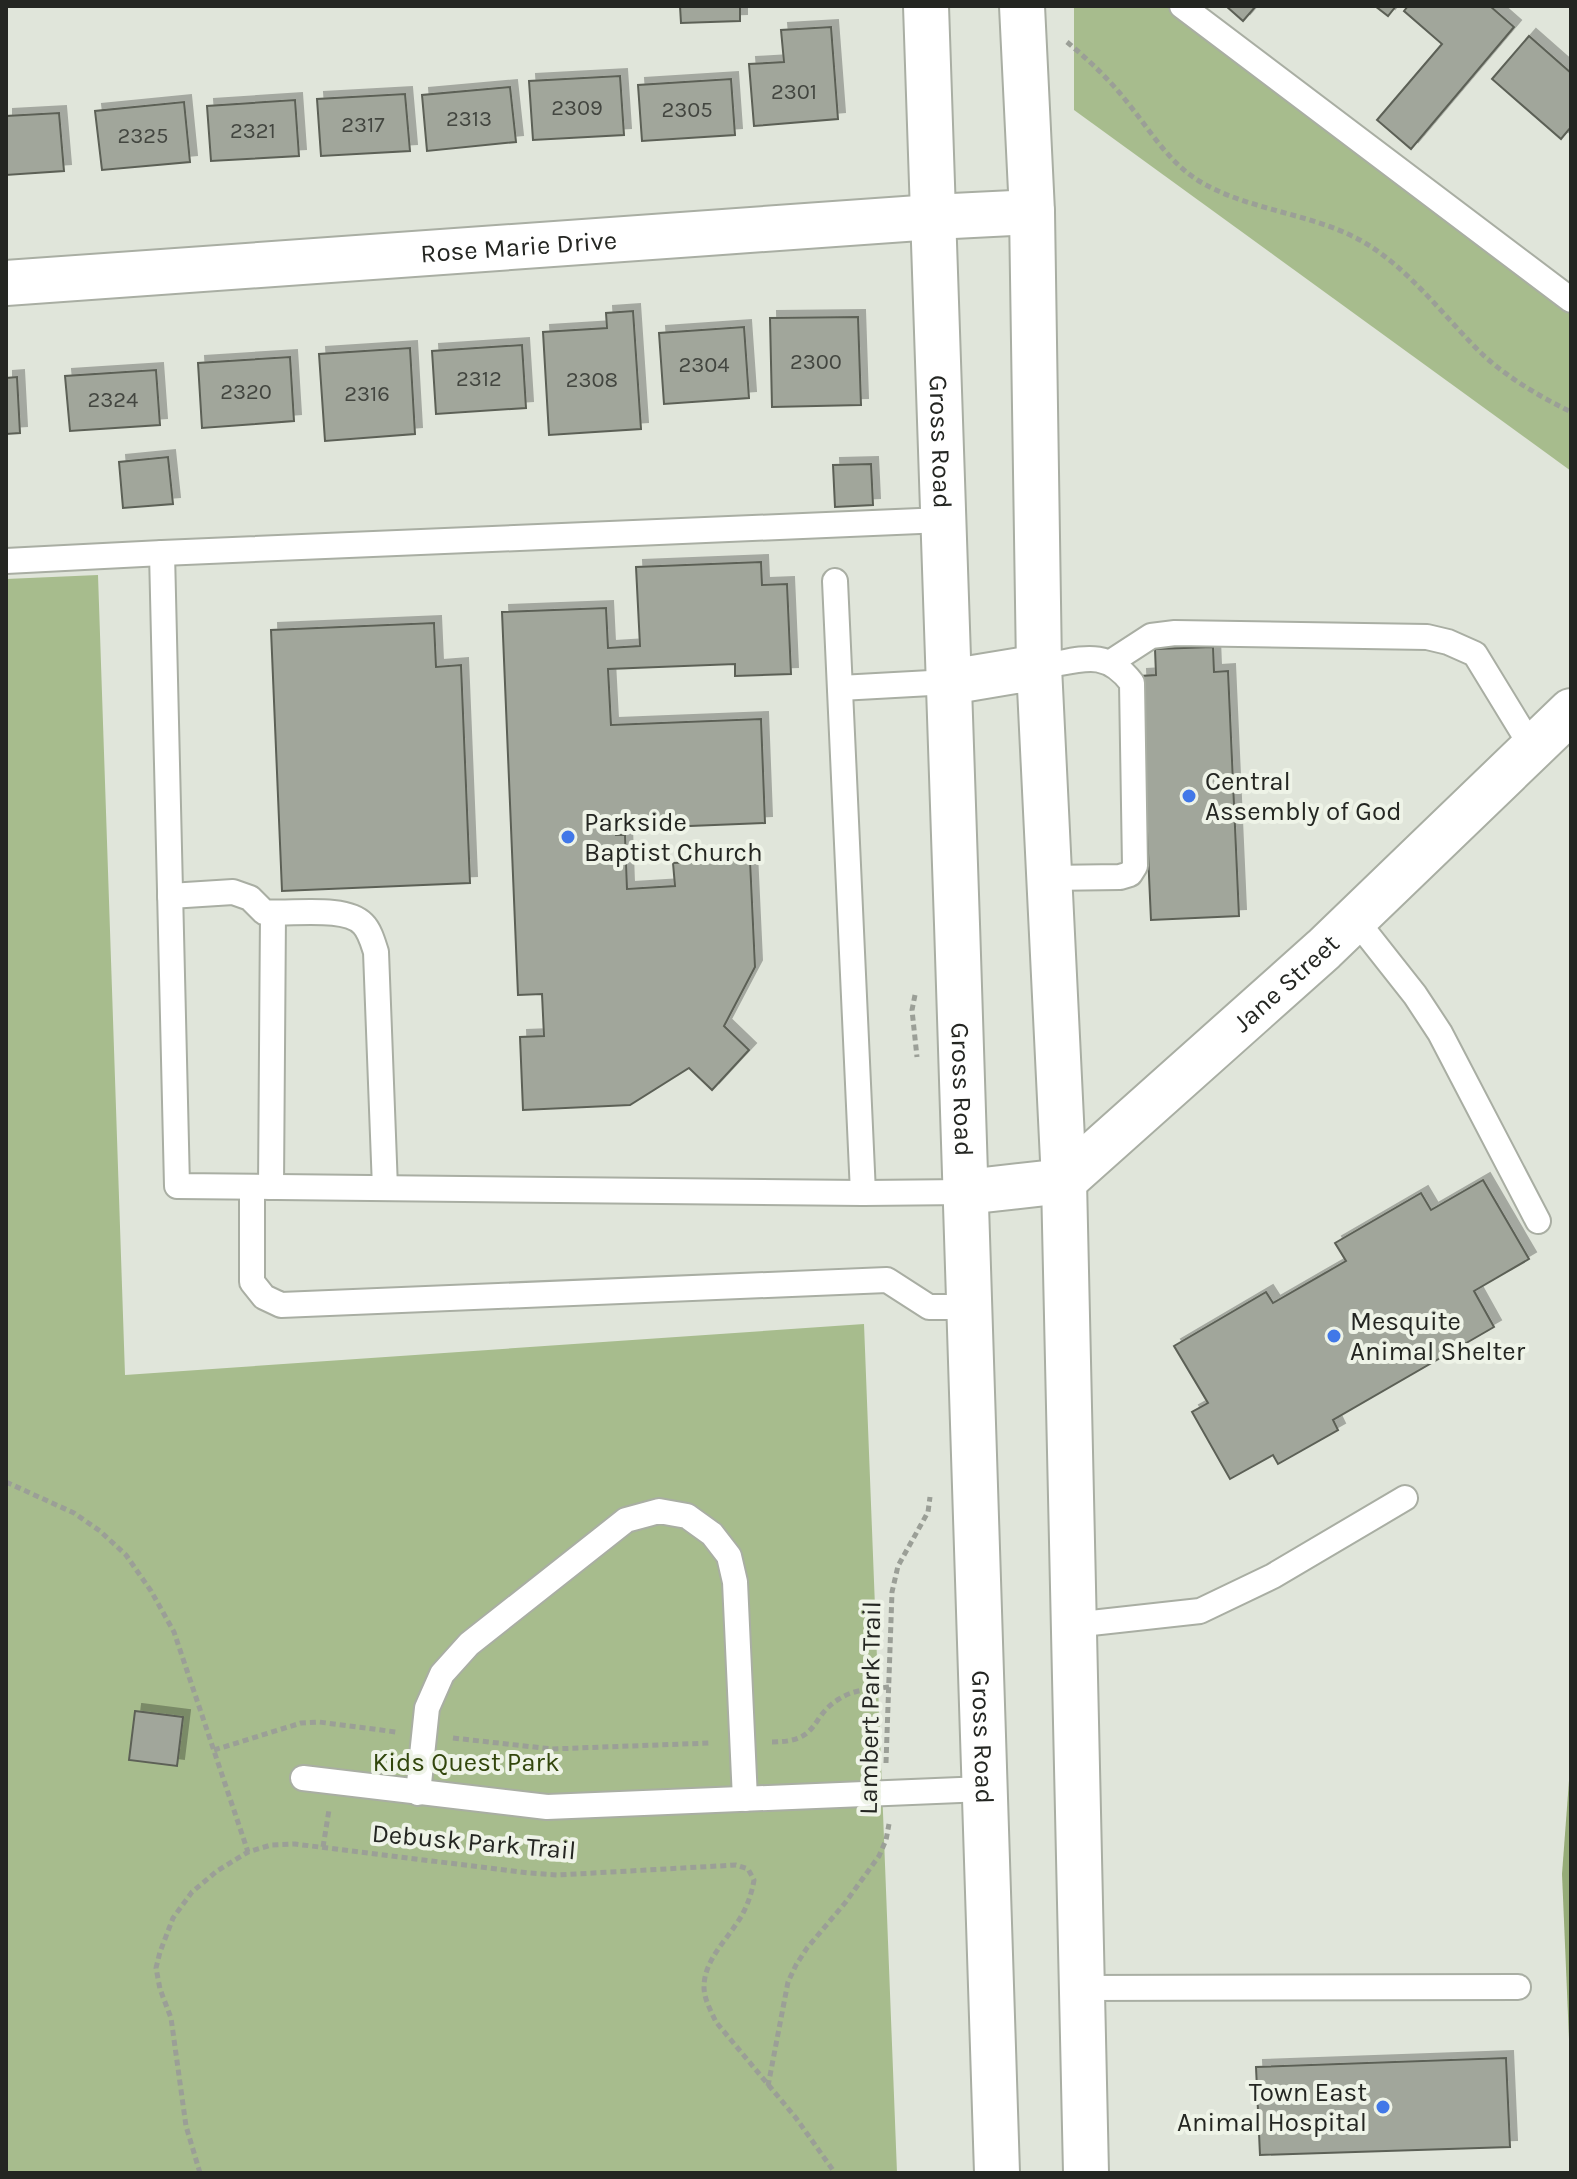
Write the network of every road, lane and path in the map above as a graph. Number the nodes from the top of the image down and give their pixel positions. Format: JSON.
{"nodes":[{"id":1,"x":926,"y":6,"type":"edge"},
{"id":2,"x":1022,"y":6,"type":"edge"},
{"id":3,"x":1182,"y":6,"type":"edge"},
{"id":4,"x":1062,"y":38,"type":"dead end"},
{"id":5,"x":1032,"y":212,"type":"junction"},
{"id":6,"x":933,"y":217,"type":"junction"},
{"id":7,"x":6,"y":283,"type":"edge"},
{"id":8,"x":1571,"y":300,"type":"edge"},
{"id":9,"x":1571,"y":412,"type":"edge"},
{"id":10,"x":943,"y":520,"type":"junction"},
{"id":11,"x":162,"y":553,"type":"junction"},
{"id":12,"x":6,"y":561,"type":"edge"},
{"id":13,"x":835,"y":581,"type":"dead end"},
{"id":14,"x":1111,"y":662,"type":"junction"},
{"id":15,"x":1039,"y":667,"type":"junction"},
{"id":16,"x":949,"y":682,"type":"junction"},
{"id":17,"x":840,"y":688,"type":"junction"},
{"id":18,"x":1571,"y":711,"type":"edge"},
{"id":19,"x":1533,"y":749,"type":"junction"},
{"id":20,"x":1048,"y":878,"type":"junction"},
{"id":21,"x":170,"y":896,"type":"junction"},
{"id":22,"x":273,"y":913,"type":"junction"},
{"id":23,"x":1355,"y":919,"type":"junction"},
{"id":24,"x":1064,"y":1181,"type":"junction"},
{"id":25,"x":262,"y":1187,"type":"junction"},
{"id":26,"x":385,"y":1188,"type":"junction"},
{"id":27,"x":966,"y":1192,"type":"junction"},
{"id":28,"x":863,"y":1193,"type":"junction"},
{"id":29,"x":1538,"y":1221,"type":"dead end"},
{"id":30,"x":969,"y":1307,"type":"junction"},
{"id":31,"x":6,"y":1482,"type":"edge"},
{"id":32,"x":932,"y":1486,"type":"dead end"},
{"id":33,"x":1405,"y":1498,"type":"dead end"},
{"id":34,"x":1073,"y":1625,"type":"junction"},
{"id":35,"x":889,"y":1687,"type":"junction"},
{"id":36,"x":423,"y":1735,"type":"junction"},
{"id":37,"x":742,"y":1741,"type":"junction"},
{"id":38,"x":214,"y":1750,"type":"junction"},
{"id":39,"x":303,"y":1778,"type":"dead end"},
{"id":40,"x":984,"y":1789,"type":"junction"},
{"id":41,"x":418,"y":1793,"type":"junction"},
{"id":42,"x":887,"y":1793,"type":"junction"},
{"id":43,"x":745,"y":1799,"type":"junction"},
{"id":44,"x":248,"y":1852,"type":"junction"},
{"id":45,"x":1518,"y":1987,"type":"dead end"},
{"id":46,"x":1082,"y":1988,"type":"junction"},
{"id":47,"x":768,"y":2086,"type":"junction"},
{"id":48,"x":200,"y":2173,"type":"edge"},
{"id":49,"x":835,"y":2173,"type":"edge"},
{"id":50,"x":997,"y":2173,"type":"edge"},
{"id":51,"x":1086,"y":2173,"type":"edge"}],
"edges":[{"from":1,"to":6,"type":"main road","name":"Gross Road"},
{"from":2,"to":5,"type":"main road"},
{"from":3,"to":8,"type":"lane"},
{"from":4,"to":9,"type":"path"},
{"from":5,"to":6,"type":"main road","name":"Rose Marie Drive"},
{"from":5,"to":15,"type":"main road"},
{"from":6,"to":7,"type":"main road","name":"Rose Marie Drive"},
{"from":6,"to":10,"type":"main road","name":"Gross Road"},
{"from":10,"to":11,"type":"lane"},
{"from":10,"to":16,"type":"main road","name":"Gross Road"},
{"from":11,"to":12,"type":"lane"},
{"from":11,"to":21,"type":"lane"},
{"from":13,"to":17,"type":"lane"},
{"from":14,"to":15,"type":"lane"},
{"from":14,"to":19,"type":"lane"},
{"from":14,"to":20,"type":"lane"},
{"from":15,"to":16,"type":"main road"},
{"from":15,"to":20,"type":"main road"},
{"from":16,"to":17,"type":"lane"},
{"from":16,"to":27,"type":"main road","name":"Gross Road"},
{"from":17,"to":28,"type":"lane"},
{"from":18,"to":19,"type":"main road","name":"Jane Street"},
{"from":19,"to":23,"type":"main road","name":"Jane Street"},
{"from":20,"to":24,"type":"main road"},
{"from":21,"to":22,"type":"lane"},
{"from":21,"to":25,"type":"lane"},
{"from":22,"to":25,"type":"lane"},
{"from":22,"to":26,"type":"lane"},
{"from":23,"to":24,"type":"main road","name":"Jane Street"},
{"from":23,"to":29,"type":"lane"},
{"from":24,"to":27,"type":"main road"},
{"from":24,"to":34,"type":"main road"},
{"from":25,"to":26,"type":"lane"},
{"from":25,"to":30,"type":"lane"},
{"from":26,"to":28,"type":"lane"},
{"from":27,"to":28,"type":"lane"},
{"from":27,"to":30,"type":"main road","name":"Gross Road"},
{"from":30,"to":40,"type":"main road","name":"Gross Road"},
{"from":31,"to":38,"type":"path"},
{"from":32,"to":35,"type":"path","name":"Lambert Park Trail"},
{"from":33,"to":34,"type":"lane"},
{"from":34,"to":46,"type":"main road"},
{"from":35,"to":37,"type":"path"},
{"from":35,"to":42,"type":"path","name":"Lambert Park Trail"},
{"from":36,"to":37,"type":"path"},
{"from":36,"to":37,"type":"lane"},
{"from":36,"to":38,"type":"path"},
{"from":36,"to":41,"type":"lane"},
{"from":37,"to":43,"type":"lane"},
{"from":38,"to":44,"type":"path"},
{"from":39,"to":41,"type":"lane"},
{"from":40,"to":42,"type":"lane"},
{"from":40,"to":50,"type":"main road","name":"Gross Road"},
{"from":41,"to":43,"type":"lane"},
{"from":42,"to":43,"type":"lane"},
{"from":42,"to":47,"type":"path","name":"Lambert Park Trail"},
{"from":44,"to":47,"type":"path","name":"Debusk Park Trail"},
{"from":44,"to":48,"type":"path","name":"Debusk Park Trail"},
{"from":45,"to":46,"type":"lane"},
{"from":46,"to":51,"type":"main road"},
{"from":47,"to":49,"type":"path","name":"Debusk Park Trail"}]}
